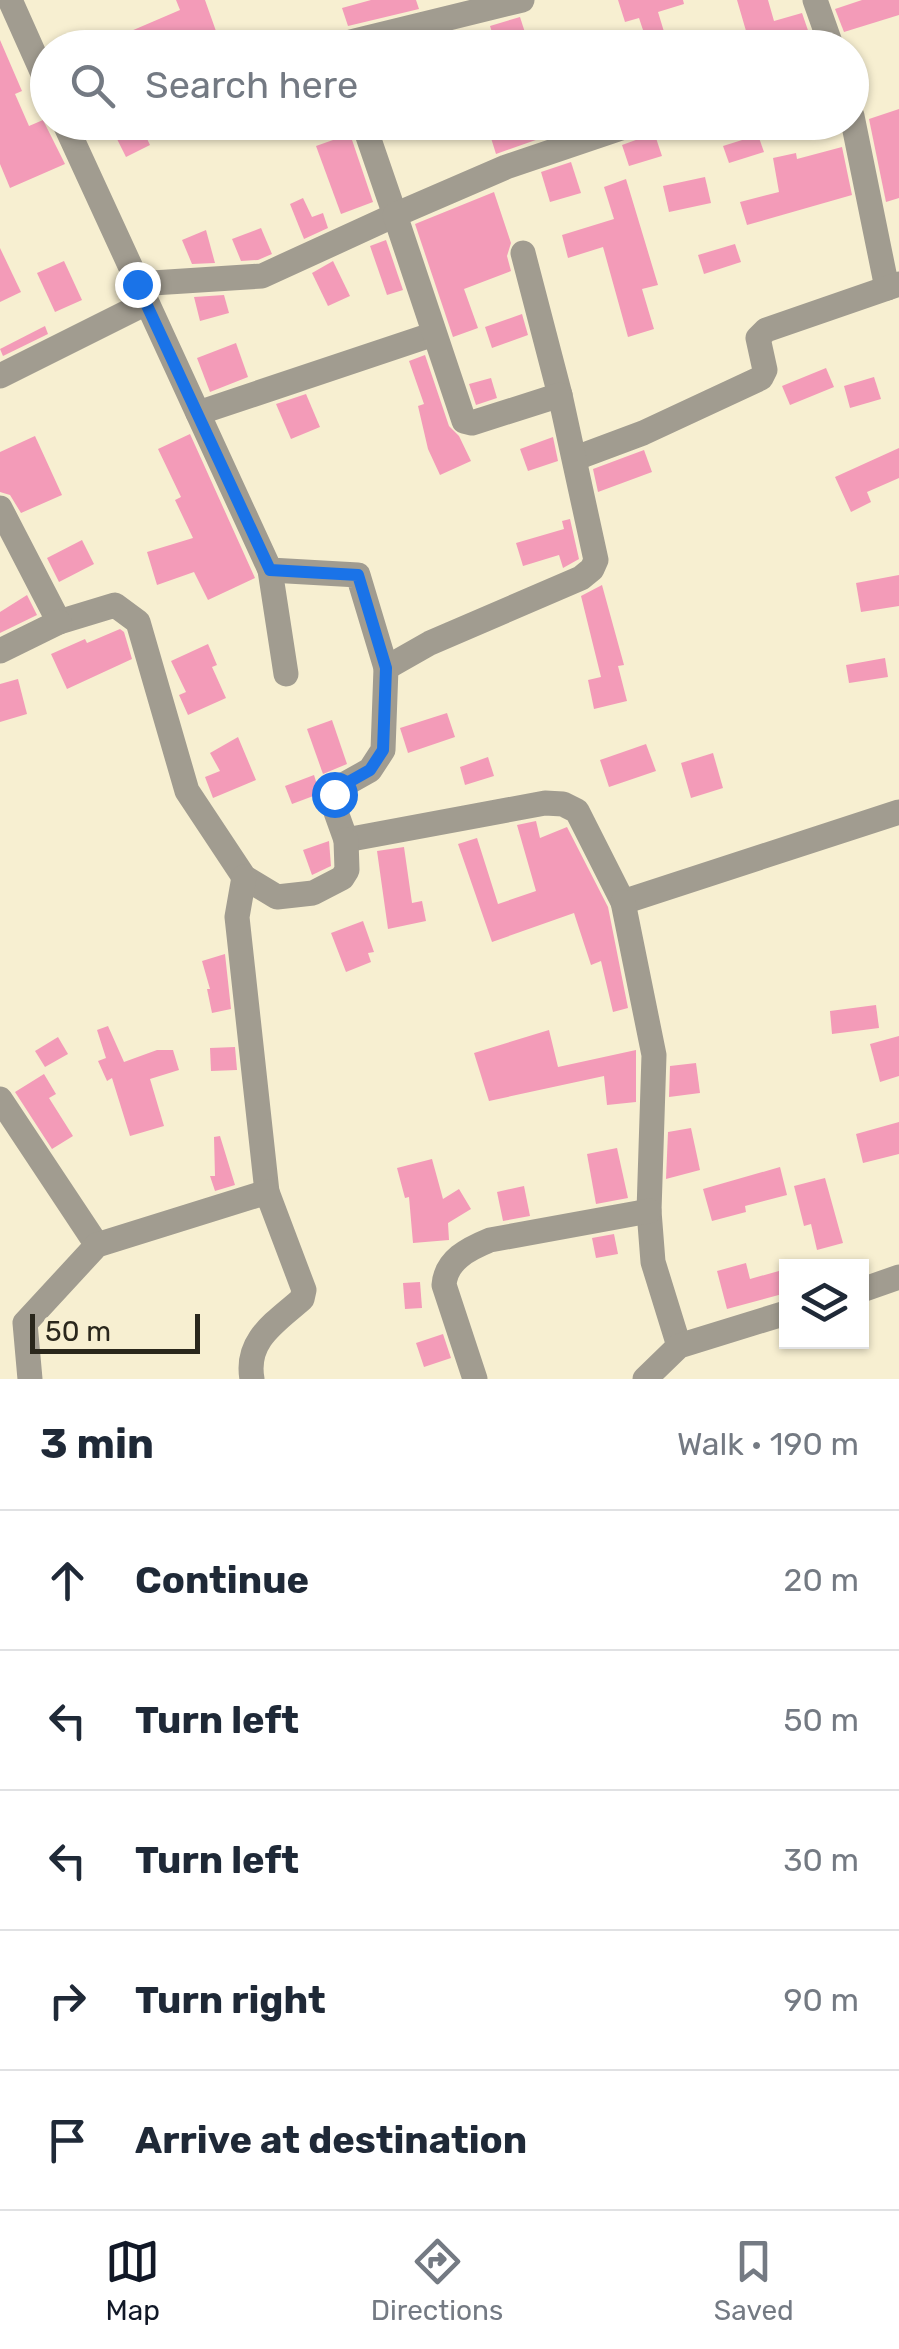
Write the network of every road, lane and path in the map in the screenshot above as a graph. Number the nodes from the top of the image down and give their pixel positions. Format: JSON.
{"nodes":[{"id":1,"x":10,"y":0,"type":"edge"},
{"id":2,"x":522,"y":0,"type":"edge"},
{"id":3,"x":815,"y":0,"type":"edge"},
{"id":4,"x":400,"y":30,"type":"edge"},
{"id":5,"x":826,"y":30,"type":"edge"},
{"id":6,"x":30,"y":45,"type":"edge"},
{"id":7,"x":72,"y":140,"type":"edge"},
{"id":8,"x":369,"y":140,"type":"edge"},
{"id":9,"x":587,"y":140,"type":"edge"},
{"id":10,"x":858,"y":140,"type":"edge"},
{"id":11,"x":395,"y":215,"type":"junction"},
{"id":12,"x":523,"y":252,"type":"dead end"},
{"id":13,"x":893,"y":286,"type":"edge"},
{"id":14,"x":142,"y":294,"type":"junction"},
{"id":15,"x":434,"y":334,"type":"junction"},
{"id":16,"x":0,"y":376,"type":"edge"},
{"id":17,"x":560,"y":394,"type":"junction"},
{"id":18,"x":198,"y":413,"type":"junction"},
{"id":19,"x":576,"y":458,"type":"junction"},
{"id":20,"x":0,"y":508,"type":"edge"},
{"id":21,"x":270,"y":570,"type":"junction"},
{"id":22,"x":59,"y":622,"type":"junction"},
{"id":23,"x":0,"y":651,"type":"edge"},
{"id":24,"x":386,"y":668,"type":"junction"},
{"id":25,"x":286,"y":674,"type":"dead end"},
{"id":26,"x":899,"y":812,"type":"edge"},
{"id":27,"x":346,"y":840,"type":"junction"},
{"id":28,"x":244,"y":877,"type":"junction"},
{"id":29,"x":623,"y":902,"type":"junction"},
{"id":30,"x":0,"y":1099,"type":"edge"},
{"id":31,"x":267,"y":1192,"type":"junction"},
{"id":32,"x":649,"y":1211,"type":"junction"},
{"id":33,"x":96,"y":1245,"type":"junction"},
{"id":34,"x":899,"y":1278,"type":"edge"},
{"id":35,"x":869,"y":1288,"type":"edge"},
{"id":36,"x":779,"y":1315,"type":"edge"},
{"id":37,"x":680,"y":1346,"type":"junction"},
{"id":38,"x":649,"y":1377,"type":"edge"},
{"id":39,"x":30,"y":1379,"type":"edge"},
{"id":40,"x":252,"y":1379,"type":"edge"},
{"id":41,"x":475,"y":1379,"type":"edge"}],
"edges":[{"from":1,"to":6,"type":"street"},
{"from":2,"to":4,"type":"street"},
{"from":3,"to":5,"type":"street"},
{"from":7,"to":14,"type":"street"},
{"from":8,"to":11,"type":"street"},
{"from":9,"to":11,"type":"street"},
{"from":10,"to":13,"type":"street"},
{"from":11,"to":14,"type":"street"},
{"from":11,"to":15,"type":"street"},
{"from":12,"to":17,"type":"street"},
{"from":13,"to":19,"type":"street"},
{"from":14,"to":16,"type":"street"},
{"from":14,"to":18,"type":"street"},
{"from":15,"to":17,"type":"street"},
{"from":15,"to":18,"type":"street"},
{"from":17,"to":19,"type":"street"},
{"from":18,"to":21,"type":"street"},
{"from":19,"to":24,"type":"street"},
{"from":20,"to":22,"type":"street"},
{"from":21,"to":24,"type":"street"},
{"from":21,"to":25,"type":"street"},
{"from":22,"to":23,"type":"street"},
{"from":22,"to":28,"type":"street"},
{"from":24,"to":27,"type":"street"},
{"from":26,"to":29,"type":"street"},
{"from":27,"to":28,"type":"street"},
{"from":27,"to":29,"type":"street"},
{"from":28,"to":31,"type":"street"},
{"from":29,"to":32,"type":"street"},
{"from":30,"to":33,"type":"street"},
{"from":31,"to":33,"type":"street"},
{"from":31,"to":40,"type":"street"},
{"from":32,"to":37,"type":"street"},
{"from":32,"to":41,"type":"street"},
{"from":33,"to":39,"type":"street"},
{"from":34,"to":35,"type":"street"},
{"from":36,"to":37,"type":"street"},
{"from":37,"to":38,"type":"street"}]}
